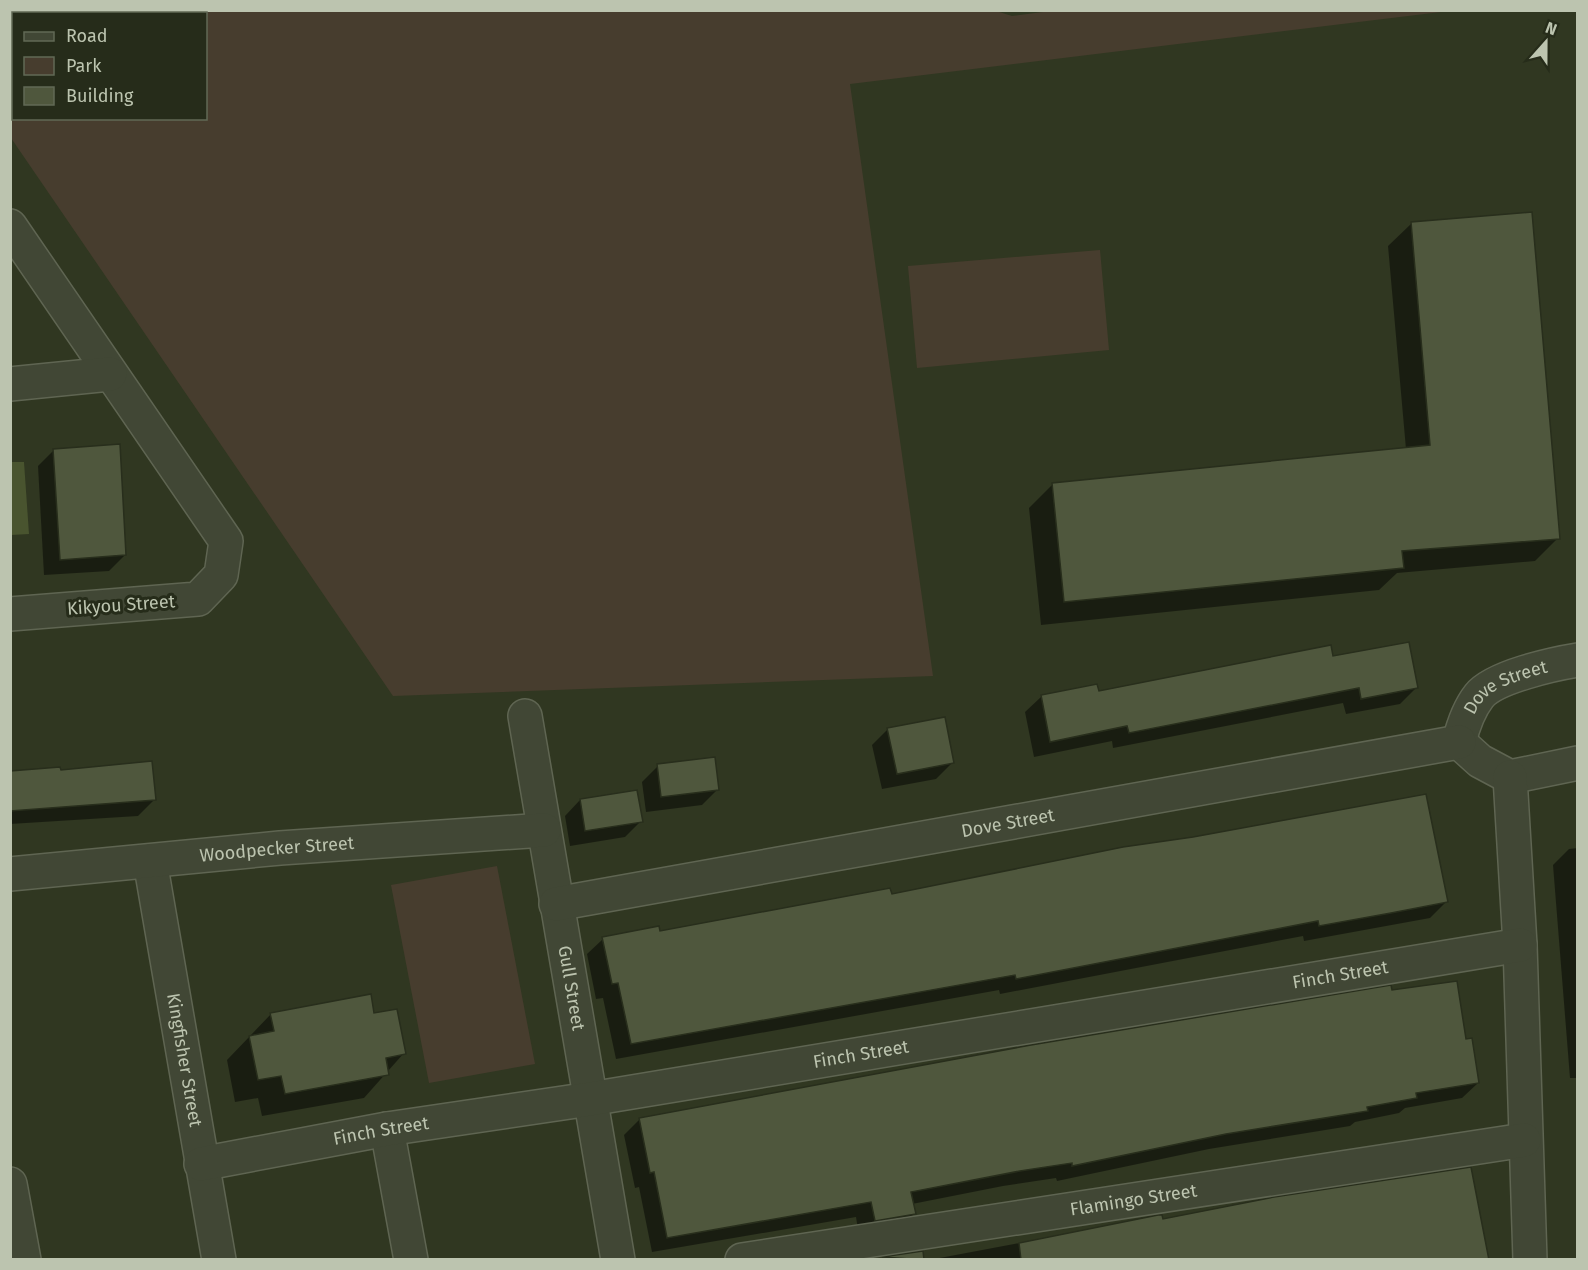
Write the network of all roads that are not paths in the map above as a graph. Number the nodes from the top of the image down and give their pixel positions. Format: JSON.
{"nodes":[{"id":1,"x":10,"y":226,"type":"edge"},
{"id":2,"x":110,"y":374,"type":"junction"},
{"id":3,"x":10,"y":384,"type":"edge"},
{"id":4,"x":10,"y":614,"type":"edge"},
{"id":5,"x":1578,"y":660,"type":"edge"},
{"id":6,"x":525,"y":717,"type":"dead end"},
{"id":7,"x":1458,"y":742,"type":"junction"},
{"id":8,"x":1578,"y":763,"type":"edge"},
{"id":9,"x":1510,"y":777,"type":"junction"},
{"id":10,"x":544,"y":830,"type":"junction"},
{"id":11,"x":150,"y":861,"type":"junction"},
{"id":12,"x":10,"y":874,"type":"edge"},
{"id":13,"x":556,"y":904,"type":"junction"},
{"id":14,"x":1520,"y":945,"type":"junction"},
{"id":15,"x":590,"y":1099,"type":"junction"},
{"id":16,"x":387,"y":1129,"type":"junction"},
{"id":17,"x":1524,"y":1140,"type":"junction"},
{"id":18,"x":201,"y":1164,"type":"junction"},
{"id":19,"x":10,"y":1184,"type":"edge"},
{"id":20,"x":24,"y":1260,"type":"edge"},
{"id":21,"x":219,"y":1260,"type":"edge"},
{"id":22,"x":411,"y":1260,"type":"edge"},
{"id":23,"x":618,"y":1260,"type":"edge"},
{"id":24,"x":742,"y":1260,"type":"edge"},
{"id":25,"x":1530,"y":1260,"type":"edge"}],
"edges":[{"from":1,"to":2,"type":"street"},
{"from":2,"to":3,"type":"street"},
{"from":2,"to":4,"type":"street","name":"Kikyou Street"},
{"from":5,"to":7,"type":"street","name":"Dove Street"},
{"from":6,"to":10,"type":"street","name":"Gull Street"},
{"from":7,"to":9,"type":"street","name":"Dove Street"},
{"from":7,"to":13,"type":"street","name":"Dove Street"},
{"from":8,"to":9,"type":"street"},
{"from":9,"to":14,"type":"street"},
{"from":10,"to":11,"type":"street","name":"Woodpecker Street"},
{"from":10,"to":13,"type":"street","name":"Gull Street"},
{"from":11,"to":12,"type":"street","name":"Woodpecker Street"},
{"from":11,"to":18,"type":"street","name":"Kingfisher Street"},
{"from":13,"to":15,"type":"street","name":"Gull Street"},
{"from":14,"to":15,"type":"street","name":"Finch Street"},
{"from":14,"to":17,"type":"street"},
{"from":15,"to":16,"type":"street","name":"Finch Street"},
{"from":15,"to":23,"type":"street","name":"Gull Street"},
{"from":16,"to":18,"type":"street","name":"Finch Street"},
{"from":16,"to":22,"type":"street"},
{"from":17,"to":24,"type":"street","name":"Flamingo Street"},
{"from":17,"to":25,"type":"street"},
{"from":18,"to":21,"type":"street","name":"Kingfisher Street"},
{"from":19,"to":20,"type":"street"}]}
